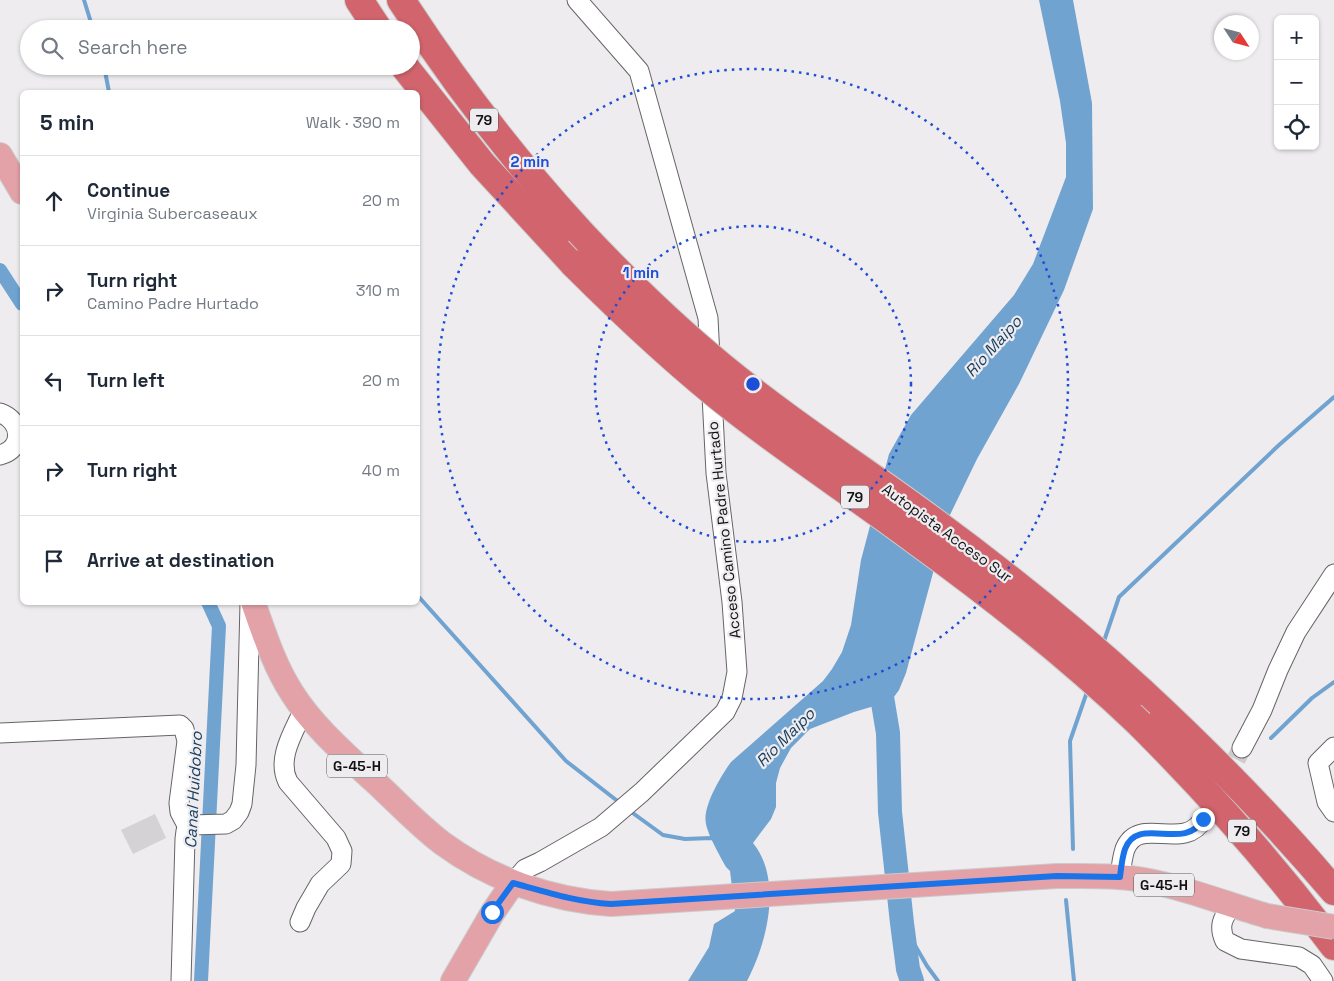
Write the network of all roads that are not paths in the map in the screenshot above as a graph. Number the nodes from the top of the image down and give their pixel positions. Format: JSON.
{"nodes":[{"id":1,"x":359,"y":0,"type":"edge"},
{"id":2,"x":400,"y":0,"type":"edge"},
{"id":3,"x":577,"y":0,"type":"edge"},
{"id":4,"x":372,"y":20,"type":"edge"},
{"id":5,"x":413,"y":20,"type":"edge"},
{"id":6,"x":420,"y":30,"type":"edge"},
{"id":7,"x":411,"y":75,"type":"edge"},
{"id":8,"x":0,"y":155,"type":"edge"},
{"id":9,"x":20,"y":189,"type":"edge"},
{"id":10,"x":12,"y":415,"type":"edge"},
{"id":11,"x":0,"y":455,"type":"edge"},
{"id":12,"x":1334,"y":574,"type":"edge"},
{"id":13,"x":251,"y":605,"type":"edge"},
{"id":14,"x":252,"y":605,"type":"edge"},
{"id":15,"x":304,"y":709,"type":"junction"},
{"id":16,"x":0,"y":733,"type":"edge"},
{"id":17,"x":1334,"y":747,"type":"edge"},
{"id":18,"x":1242,"y":748,"type":"tunnel mouth"},
{"id":19,"x":1334,"y":812,"type":"edge"},
{"id":20,"x":1203,"y":819,"type":"dead end"},
{"id":21,"x":202,"y":825,"type":"junction"},
{"id":22,"x":1120,"y":877,"type":"junction"},
{"id":23,"x":513,"y":883,"type":"junction"},
{"id":24,"x":1334,"y":891,"type":"edge"},
{"id":25,"x":1231,"y":906,"type":"junction"},
{"id":26,"x":300,"y":922,"type":"dead end"},
{"id":27,"x":1334,"y":927,"type":"edge"},
{"id":28,"x":1334,"y":946,"type":"edge"},
{"id":29,"x":182,"y":981,"type":"edge"},
{"id":30,"x":453,"y":981,"type":"edge"},
{"id":31,"x":1324,"y":981,"type":"edge"}],
"edges":[{"from":1,"to":4,"type":"highway"},
{"from":2,"to":5,"type":"highway","name":"Autopista Acceso Sur","number":"79","bridge":true},
{"from":3,"to":23,"type":"street","name":"Acceso Camino Padre Hurtado"},
{"from":6,"to":24,"type":"highway","name":"Autopista Acceso Sur","number":"79","bridge":true},
{"from":7,"to":28,"type":"highway","name":"Autopista Acceso Sur","number":"79","bridge":true},
{"from":8,"to":9,"type":"main road"},
{"from":10,"to":11,"type":"street"},
{"from":12,"to":18,"type":"street"},
{"from":13,"to":21,"type":"street"},
{"from":14,"to":15,"type":"main road","number":"G-45-H"},
{"from":15,"to":23,"type":"main road","number":"G-45-H"},
{"from":15,"to":26,"type":"street"},
{"from":16,"to":21,"type":"street"},
{"from":17,"to":19,"type":"street"},
{"from":20,"to":22,"type":"street"},
{"from":21,"to":29,"type":"street"},
{"from":22,"to":23,"type":"main road","number":"G-45-H"},
{"from":22,"to":25,"type":"main road","number":"G-45-H"},
{"from":23,"to":30,"type":"main road"},
{"from":25,"to":27,"type":"main road","number":"G-45-H","bridge":true},
{"from":25,"to":31,"type":"street"}]}
